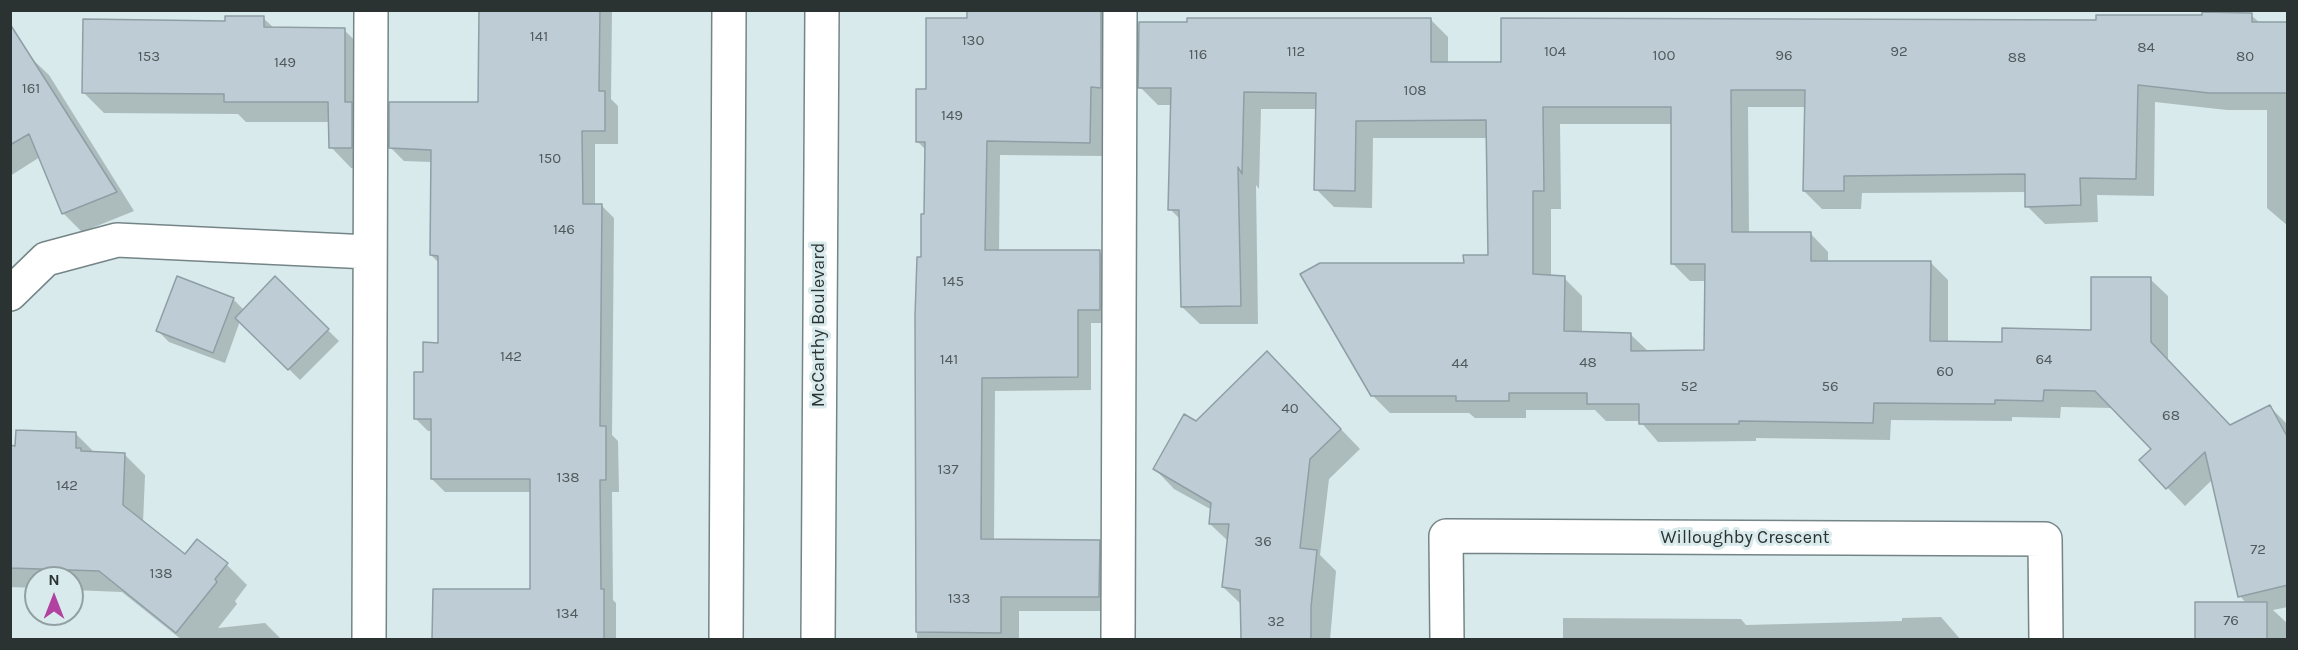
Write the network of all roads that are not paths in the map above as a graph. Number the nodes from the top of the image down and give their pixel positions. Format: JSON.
{"nodes":[{"id":1,"x":371,"y":10,"type":"edge"},
{"id":2,"x":729,"y":10,"type":"edge"},
{"id":3,"x":822,"y":10,"type":"edge"},
{"id":4,"x":1120,"y":10,"type":"edge"},
{"id":5,"x":369,"y":252,"type":"junction"},
{"id":6,"x":10,"y":294,"type":"edge"},
{"id":7,"x":369,"y":639,"type":"edge"},
{"id":8,"x":726,"y":639,"type":"edge"},
{"id":9,"x":818,"y":639,"type":"edge"},
{"id":10,"x":1118,"y":639,"type":"edge"},
{"id":11,"x":1447,"y":639,"type":"edge"},
{"id":12,"x":2046,"y":639,"type":"edge"}],
"edges":[{"from":1,"to":5,"type":"main road"},
{"from":2,"to":8,"type":"main road"},
{"from":3,"to":9,"type":"main road","name":"McCarthy Boulevard"},
{"from":4,"to":10,"type":"main road"},
{"from":5,"to":6,"type":"main road"},
{"from":5,"to":7,"type":"main road"},
{"from":11,"to":12,"type":"main road","name":"Willoughby Crescent"}]}
